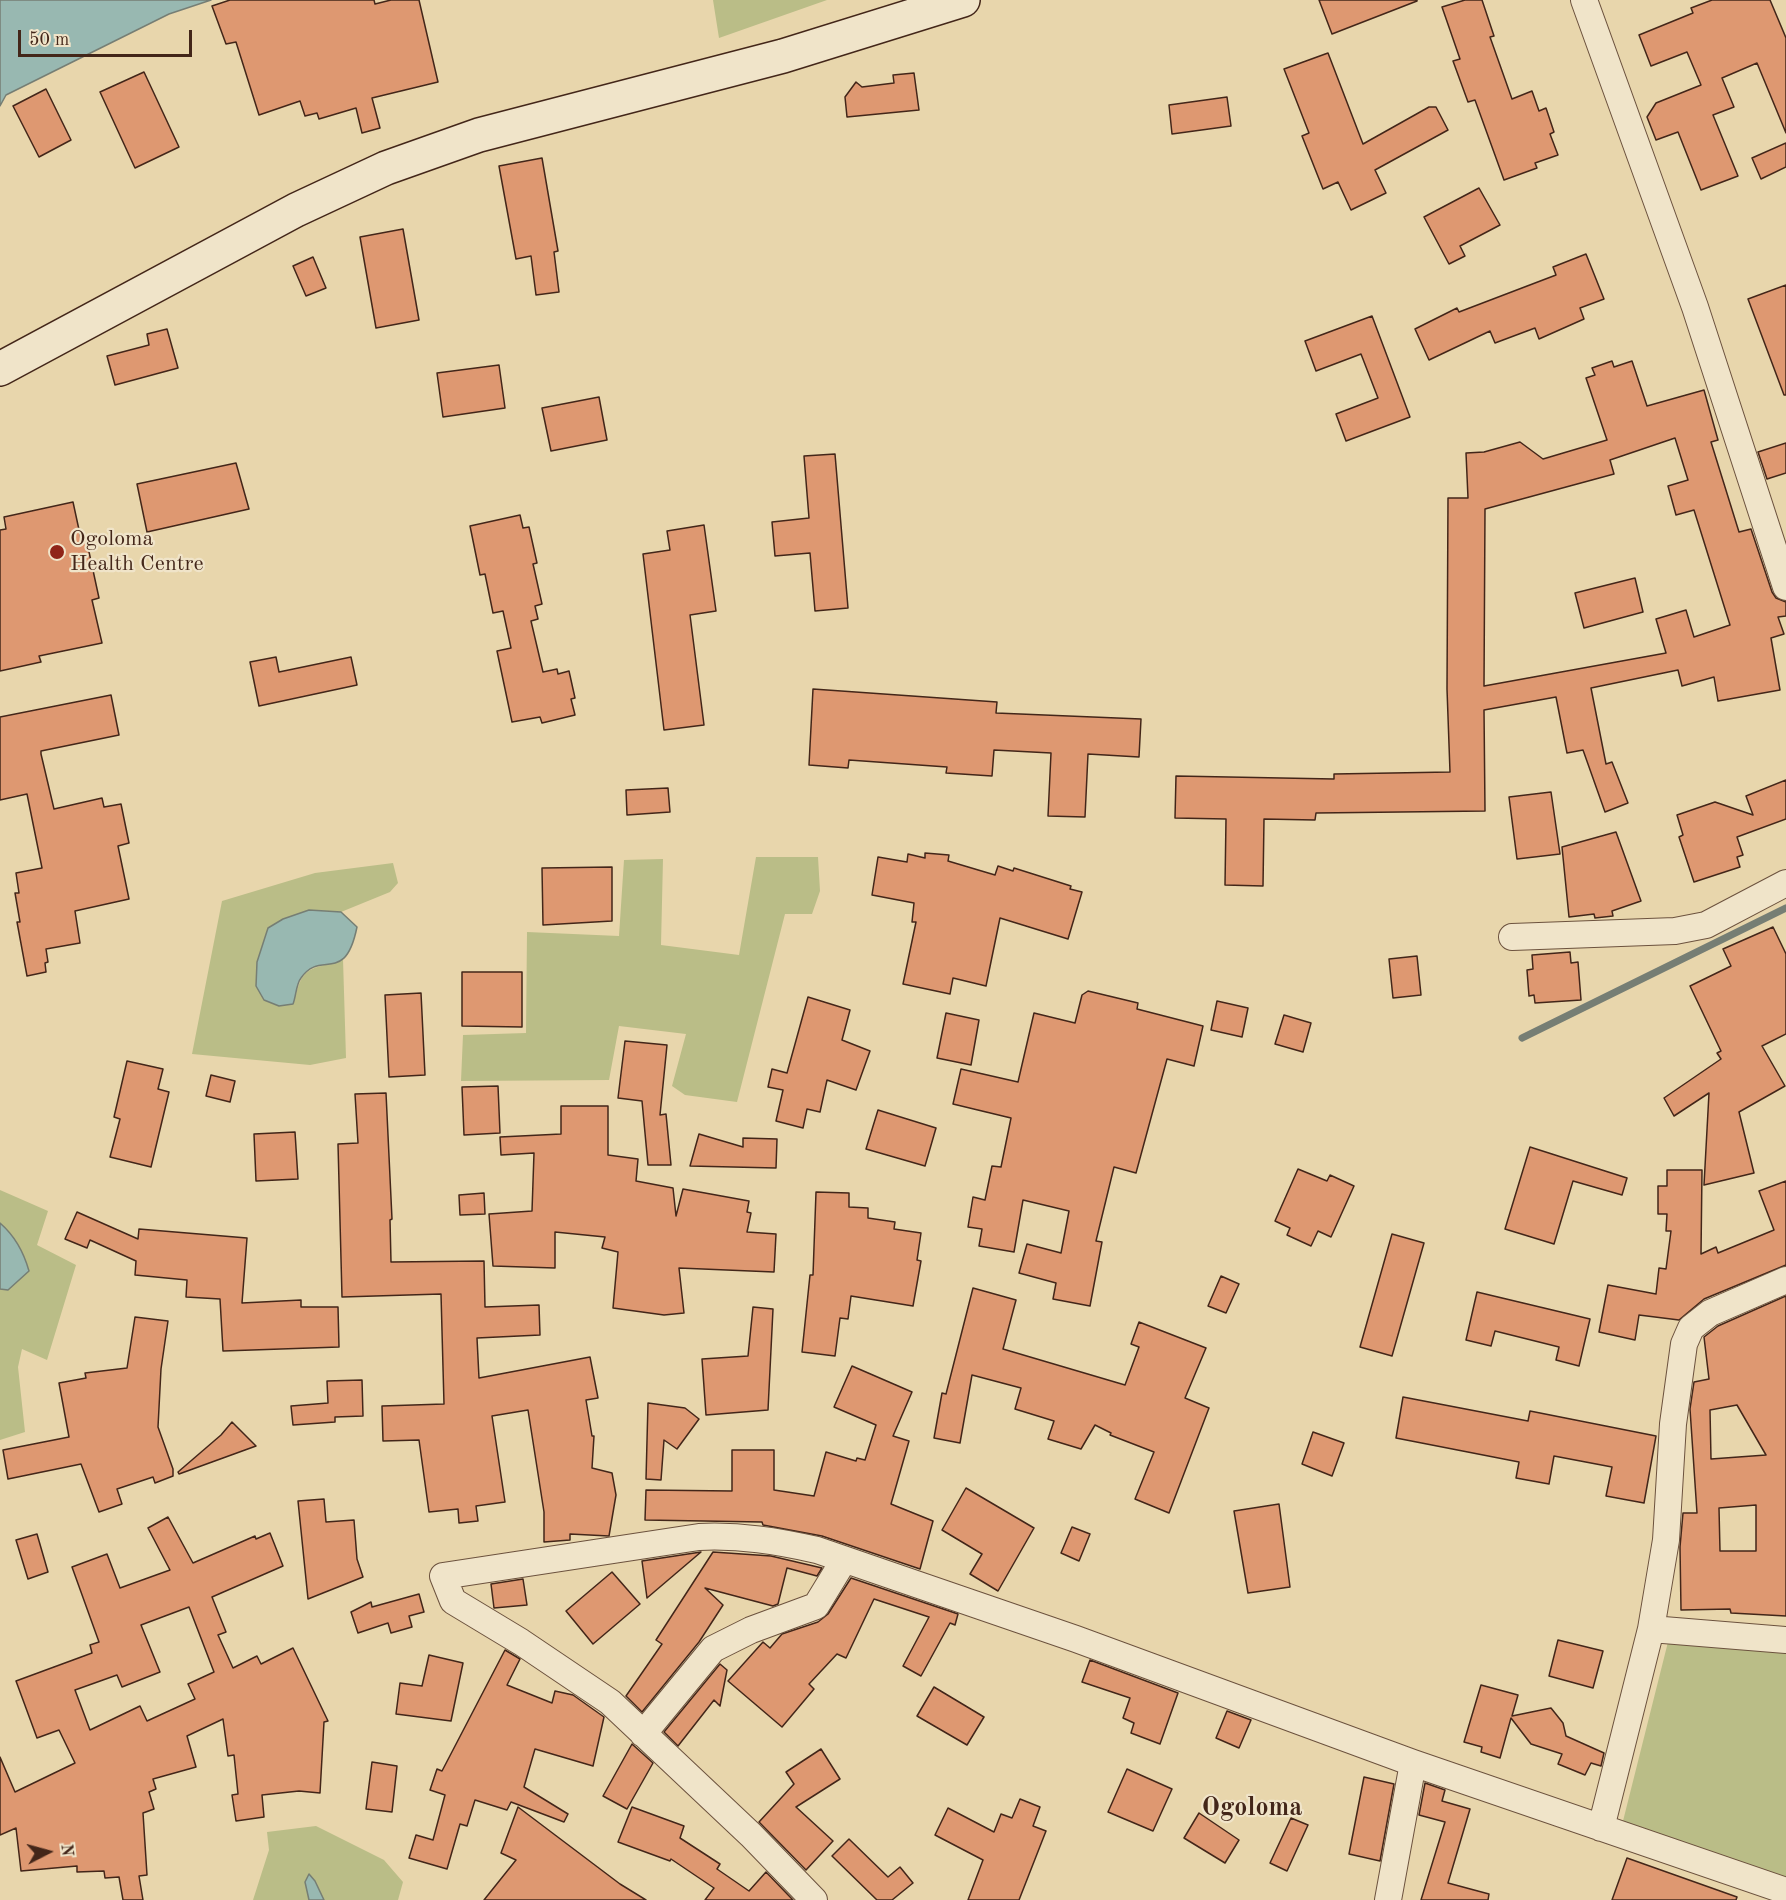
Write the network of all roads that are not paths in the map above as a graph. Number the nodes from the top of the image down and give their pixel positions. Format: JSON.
{"nodes":[{"id":1,"x":963,"y":0,"type":"edge"},
{"id":2,"x":1584,"y":0,"type":"edge"},
{"id":3,"x":0,"y":369,"type":"edge"},
{"id":4,"x":1786,"y":587,"type":"edge"},
{"id":5,"x":1786,"y":883,"type":"edge"},
{"id":6,"x":1512,"y":937,"type":"dead end"},
{"id":7,"x":1786,"y":1280,"type":"edge"},
{"id":8,"x":844,"y":1560,"type":"junction"},
{"id":9,"x":1651,"y":1629,"type":"junction"},
{"id":10,"x":1786,"y":1640,"type":"edge"},
{"id":11,"x":643,"y":1734,"type":"junction"},
{"id":12,"x":1413,"y":1763,"type":"junction"},
{"id":13,"x":1601,"y":1828,"type":"junction"},
{"id":14,"x":1786,"y":1891,"type":"edge"},
{"id":15,"x":814,"y":1900,"type":"edge"},
{"id":16,"x":1388,"y":1900,"type":"edge"}],
"edges":[{"from":1,"to":3,"type":"street"},
{"from":2,"to":4,"type":"street"},
{"from":5,"to":6,"type":"street"},
{"from":7,"to":9,"type":"street"},
{"from":8,"to":11,"type":"street"},
{"from":8,"to":11,"type":"street"},
{"from":8,"to":12,"type":"street"},
{"from":9,"to":10,"type":"street"},
{"from":9,"to":13,"type":"street"},
{"from":11,"to":15,"type":"street"},
{"from":12,"to":13,"type":"street"},
{"from":12,"to":16,"type":"street"},
{"from":13,"to":14,"type":"street"}]}
